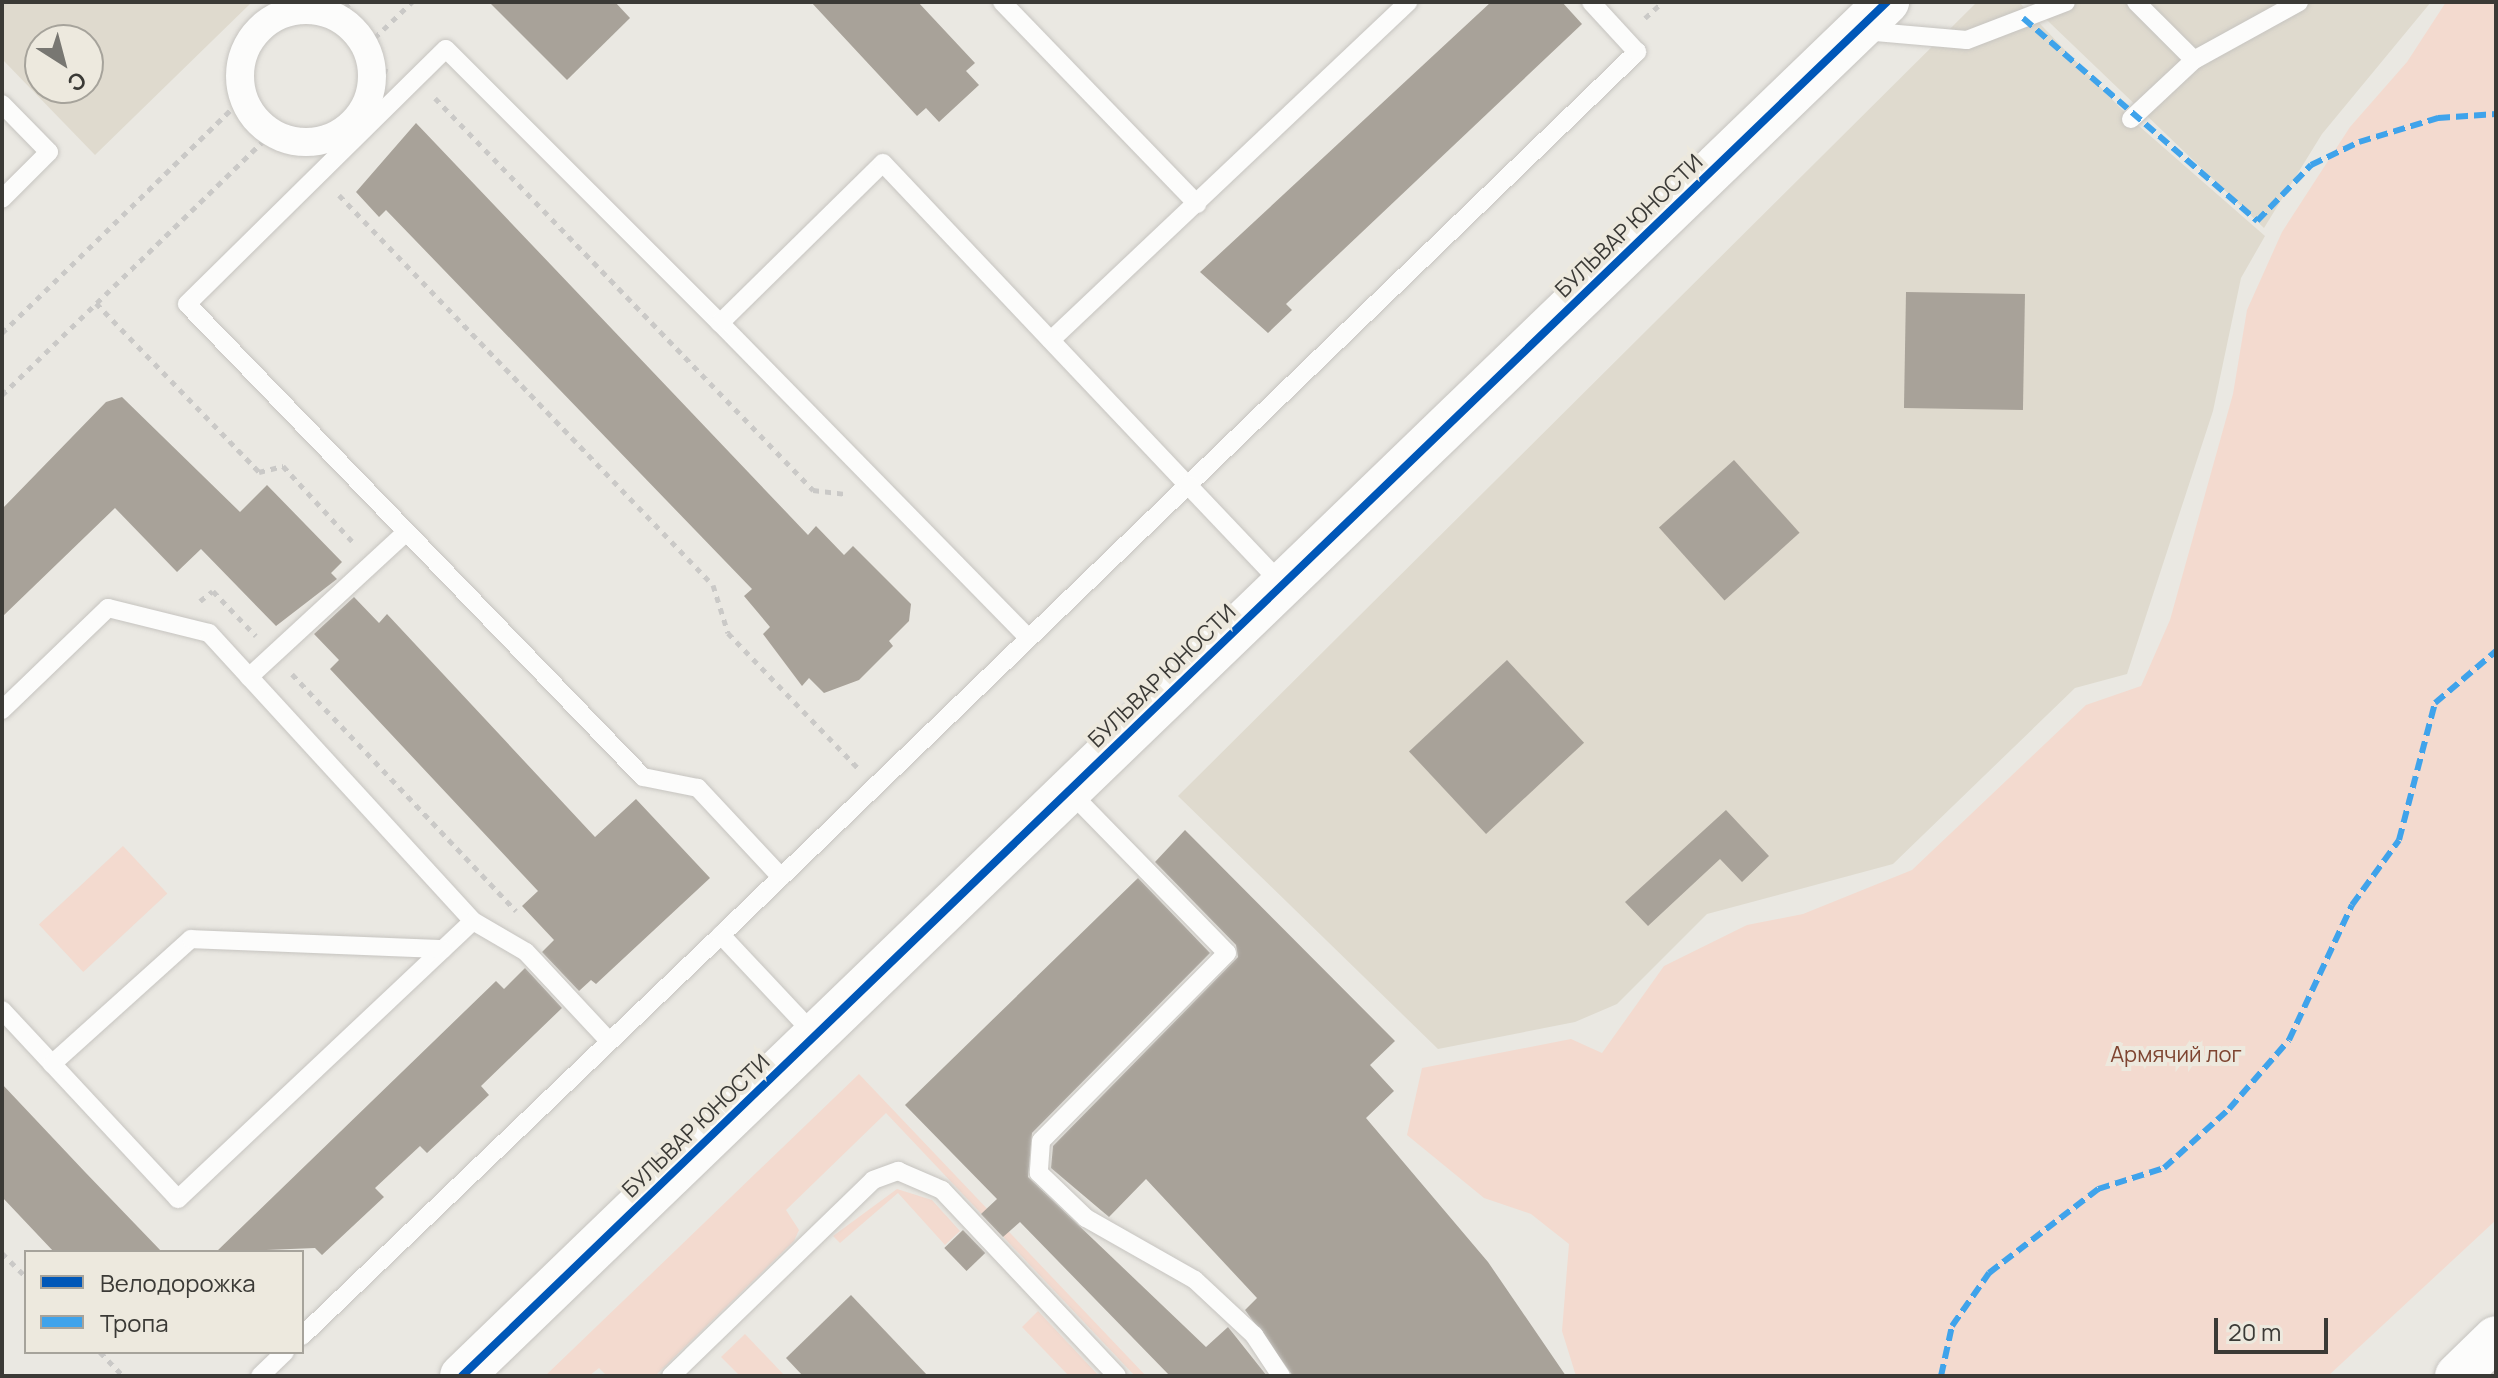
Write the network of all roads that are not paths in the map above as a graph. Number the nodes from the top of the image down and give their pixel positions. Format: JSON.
{"nodes":[{"id":1,"x":1002,"y":2,"type":"edge"},
{"id":2,"x":1409,"y":2,"type":"edge"},
{"id":3,"x":1591,"y":2,"type":"edge"},
{"id":4,"x":2066,"y":2,"type":"edge"},
{"id":5,"x":2136,"y":2,"type":"edge"},
{"id":6,"x":2299,"y":2,"type":"edge"},
{"id":7,"x":344,"y":9,"type":"edge"},
{"id":8,"x":1872,"y":16,"type":"edge"},
{"id":9,"x":2194,"y":60,"type":"junction"},
{"id":10,"x":2,"y":104,"type":"edge"},
{"id":11,"x":2131,"y":119,"type":"dead end"},
{"id":12,"x":2,"y":199,"type":"edge"},
{"id":13,"x":1197,"y":204,"type":"junction"},
{"id":14,"x":720,"y":323,"type":"junction"},
{"id":15,"x":1051,"y":340,"type":"junction"},
{"id":16,"x":1188,"y":485,"type":"junction"},
{"id":17,"x":406,"y":532,"type":"junction"},
{"id":18,"x":1283,"y":585,"type":"junction"},
{"id":19,"x":1028,"y":637,"type":"junction"},
{"id":20,"x":249,"y":677,"type":"junction"},
{"id":21,"x":2,"y":710,"type":"edge"},
{"id":22,"x":1069,"y":791,"type":"junction"},
{"id":23,"x":781,"y":877,"type":"junction"},
{"id":24,"x":473,"y":921,"type":"junction"},
{"id":25,"x":721,"y":935,"type":"junction"},
{"id":26,"x":443,"y":949,"type":"junction"},
{"id":27,"x":2,"y":1010,"type":"edge"},
{"id":28,"x":816,"y":1036,"type":"junction"},
{"id":29,"x":609,"y":1041,"type":"junction"},
{"id":30,"x":52,"y":1064,"type":"junction"},
{"id":31,"x":304,"y":1334,"type":"edge"},
{"id":32,"x":2496,"y":1338,"type":"edge"},
{"id":33,"x":283,"y":1354,"type":"edge"},
{"id":34,"x":260,"y":1376,"type":"edge"},
{"id":35,"x":462,"y":1376,"type":"edge"},
{"id":36,"x":671,"y":1376,"type":"edge"},
{"id":37,"x":1117,"y":1376,"type":"edge"},
{"id":38,"x":1281,"y":1376,"type":"edge"},
{"id":39,"x":2457,"y":1376,"type":"edge"}],
"edges":[{"from":1,"to":13,"type":"lane"},
{"from":2,"to":13,"type":"lane"},
{"from":3,"to":16,"type":"lane"},
{"from":4,"to":8,"type":"lane"},
{"from":5,"to":9,"type":"lane"},
{"from":6,"to":9,"type":"lane"},
{"from":7,"to":7,"type":"street"},
{"from":8,"to":18,"type":"street","name":"БУЛЬВАР ЮНОСТИ"},
{"from":9,"to":11,"type":"lane"},
{"from":10,"to":12,"type":"lane"},
{"from":13,"to":15,"type":"lane"},
{"from":14,"to":15,"type":"lane"},
{"from":14,"to":17,"type":"lane"},
{"from":14,"to":19,"type":"lane"},
{"from":15,"to":16,"type":"lane"},
{"from":16,"to":18,"type":"lane"},
{"from":16,"to":19,"type":"lane"},
{"from":17,"to":20,"type":"lane"},
{"from":17,"to":23,"type":"lane"},
{"from":18,"to":22,"type":"street","name":"БУЛЬВАР ЮНОСТИ"},
{"from":19,"to":23,"type":"lane"},
{"from":20,"to":21,"type":"lane"},
{"from":20,"to":24,"type":"lane"},
{"from":22,"to":28,"type":"street","name":"БУЛЬВАР ЮНОСТИ"},
{"from":22,"to":38,"type":"lane"},
{"from":23,"to":25,"type":"lane"},
{"from":24,"to":26,"type":"lane"},
{"from":24,"to":29,"type":"lane"},
{"from":25,"to":28,"type":"lane"},
{"from":25,"to":29,"type":"lane"},
{"from":26,"to":30,"type":"lane"},
{"from":26,"to":30,"type":"lane"},
{"from":27,"to":30,"type":"lane"},
{"from":28,"to":35,"type":"street","name":"БУЛЬВАР ЮНОСТИ"},
{"from":29,"to":31,"type":"lane"},
{"from":32,"to":39,"type":"street"},
{"from":33,"to":34,"type":"lane"},
{"from":36,"to":37,"type":"lane"}]}
